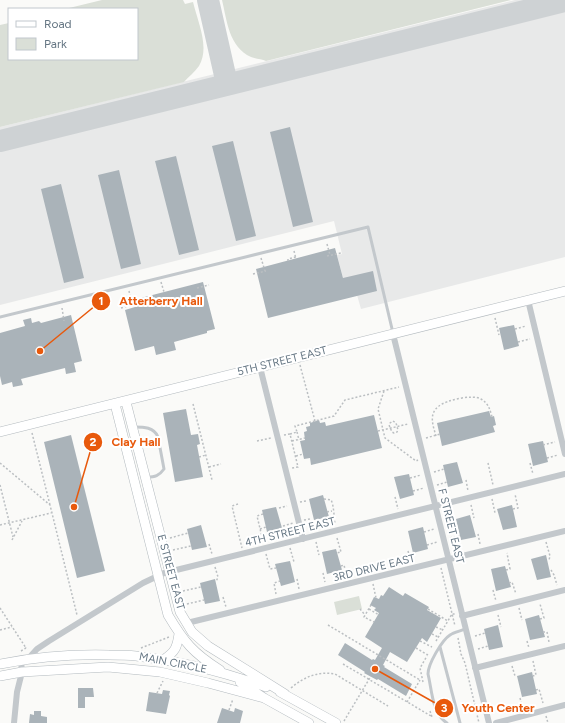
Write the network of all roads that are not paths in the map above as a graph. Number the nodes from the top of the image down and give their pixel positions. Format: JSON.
{"nodes":[{"id":1,"x":565,"y":291,"type":"edge"},
{"id":2,"x":528,"y":300,"type":"junction"},
{"id":3,"x":0,"y":317,"type":"edge"},
{"id":4,"x":393,"y":334,"type":"junction"},
{"id":5,"x":260,"y":367,"type":"junction"},
{"id":6,"x":126,"y":402,"type":"junction"},
{"id":7,"x":115,"y":404,"type":"junction"},
{"id":8,"x":133,"y":427,"type":"junction"},
{"id":9,"x":0,"y":432,"type":"edge"},
{"id":10,"x":565,"y":454,"type":"edge"},
{"id":11,"x":565,"y":474,"type":"edge"},
{"id":12,"x":146,"y":477,"type":"junction"},
{"id":13,"x":436,"y":506,"type":"junction"},
{"id":14,"x":565,"y":531,"type":"edge"},
{"id":15,"x":303,"y":539,"type":"junction"},
{"id":16,"x":449,"y":560,"type":"junction"},
{"id":17,"x":170,"y":572,"type":"junction"},
{"id":18,"x":158,"y":576,"type":"junction"},
{"id":19,"x":565,"y":590,"type":"edge"},
{"id":20,"x":462,"y":616,"type":"junction"},
{"id":21,"x":187,"y":623,"type":"junction"},
{"id":22,"x":465,"y":629,"type":"junction"},
{"id":23,"x":179,"y":634,"type":"junction"},
{"id":24,"x":565,"y":646,"type":"edge"},
{"id":25,"x":440,"y":647,"type":"junction"},
{"id":26,"x":39,"y":653,"type":"junction"},
{"id":27,"x":24,"y":659,"type":"junction"},
{"id":28,"x":163,"y":660,"type":"junction"},
{"id":29,"x":0,"y":664,"type":"edge"},
{"id":30,"x":475,"y":668,"type":"junction"},
{"id":31,"x":22,"y":672,"type":"junction"},
{"id":32,"x":0,"y":676,"type":"edge"},
{"id":33,"x":229,"y":676,"type":"junction"},
{"id":34,"x":287,"y":692,"type":"junction"},
{"id":35,"x":264,"y":698,"type":"junction"},
{"id":36,"x":565,"y":705,"type":"edge"},
{"id":37,"x":14,"y":723,"type":"edge"},
{"id":38,"x":309,"y":723,"type":"edge"},
{"id":39,"x":339,"y":723,"type":"edge"},
{"id":40,"x":447,"y":723,"type":"edge"},
{"id":41,"x":460,"y":723,"type":"edge"},
{"id":42,"x":489,"y":723,"type":"edge"},
{"id":43,"x":496,"y":723,"type":"edge"}],
"edges":[{"from":1,"to":2,"type":"street","name":"5TH STREET EAST"},
{"from":2,"to":4,"type":"street","name":"5TH STREET EAST"},
{"from":2,"to":10,"type":"street"},
{"from":3,"to":4,"type":"lane"},
{"from":4,"to":5,"type":"street","name":"5TH STREET EAST"},
{"from":4,"to":13,"type":"street","name":"F STREET EAST"},
{"from":5,"to":6,"type":"street","name":"5TH STREET EAST"},
{"from":5,"to":15,"type":"street"},
{"from":6,"to":7,"type":"street","name":"5TH STREET EAST"},
{"from":6,"to":8,"type":"street","name":"E STREET EAST"},
{"from":7,"to":9,"type":"street","name":"5TH STREET EAST"},
{"from":7,"to":18,"type":"street","name":"E STREET EAST"},
{"from":8,"to":12,"type":"street","name":"E STREET EAST"},
{"from":8,"to":12,"type":"lane"},
{"from":11,"to":13,"type":"street","name":"4TH STREET EAST"},
{"from":12,"to":17,"type":"street","name":"E STREET EAST"},
{"from":13,"to":15,"type":"street","name":"4TH STREET EAST"},
{"from":13,"to":16,"type":"street","name":"F STREET EAST"},
{"from":14,"to":16,"type":"street","name":"3RD DRIVE EAST"},
{"from":15,"to":17,"type":"street","name":"4TH STREET EAST"},
{"from":16,"to":20,"type":"street","name":"F STREET EAST"},
{"from":16,"to":21,"type":"street","name":"3RD DRIVE EAST"},
{"from":17,"to":18,"type":"street","name":"4TH STREET EAST"},
{"from":17,"to":21,"type":"street","name":"E STREET EAST"},
{"from":18,"to":23,"type":"street","name":"E STREET EAST"},
{"from":18,"to":26,"type":"street","name":"4TH STREET EAST"},
{"from":19,"to":20,"type":"street"},
{"from":20,"to":22,"type":"street","name":"F STREET EAST"},
{"from":21,"to":34,"type":"street","name":"E STREET EAST"},
{"from":22,"to":25,"type":"lane"},
{"from":22,"to":30,"type":"street","name":"F STREET EAST"},
{"from":23,"to":28,"type":"street"},
{"from":23,"to":33,"type":"street","name":"E STREET EAST"},
{"from":24,"to":30,"type":"street"},
{"from":25,"to":40,"type":"lane"},
{"from":25,"to":41,"type":"lane"},
{"from":26,"to":27,"type":"street","name":"MAIN CIRCLE"},
{"from":26,"to":28,"type":"street","name":"MAIN CIRCLE"},
{"from":27,"to":29,"type":"street","name":"MAIN CIRCLE"},
{"from":27,"to":31,"type":"street"},
{"from":28,"to":33,"type":"street","name":"MAIN CIRCLE"},
{"from":30,"to":42,"type":"street","name":"F STREET EAST"},
{"from":31,"to":32,"type":"street","name":"MAIN CIRCLE"},
{"from":31,"to":35,"type":"street","name":"MAIN CIRCLE"},
{"from":31,"to":37,"type":"street"},
{"from":33,"to":34,"type":"street","name":"MAIN CIRCLE"},
{"from":33,"to":35,"type":"street","name":"E STREET EAST"},
{"from":34,"to":39,"type":"street","name":"MAIN CIRCLE"},
{"from":35,"to":38,"type":"street","name":"MAIN CIRCLE"},
{"from":36,"to":43,"type":"street"}]}
